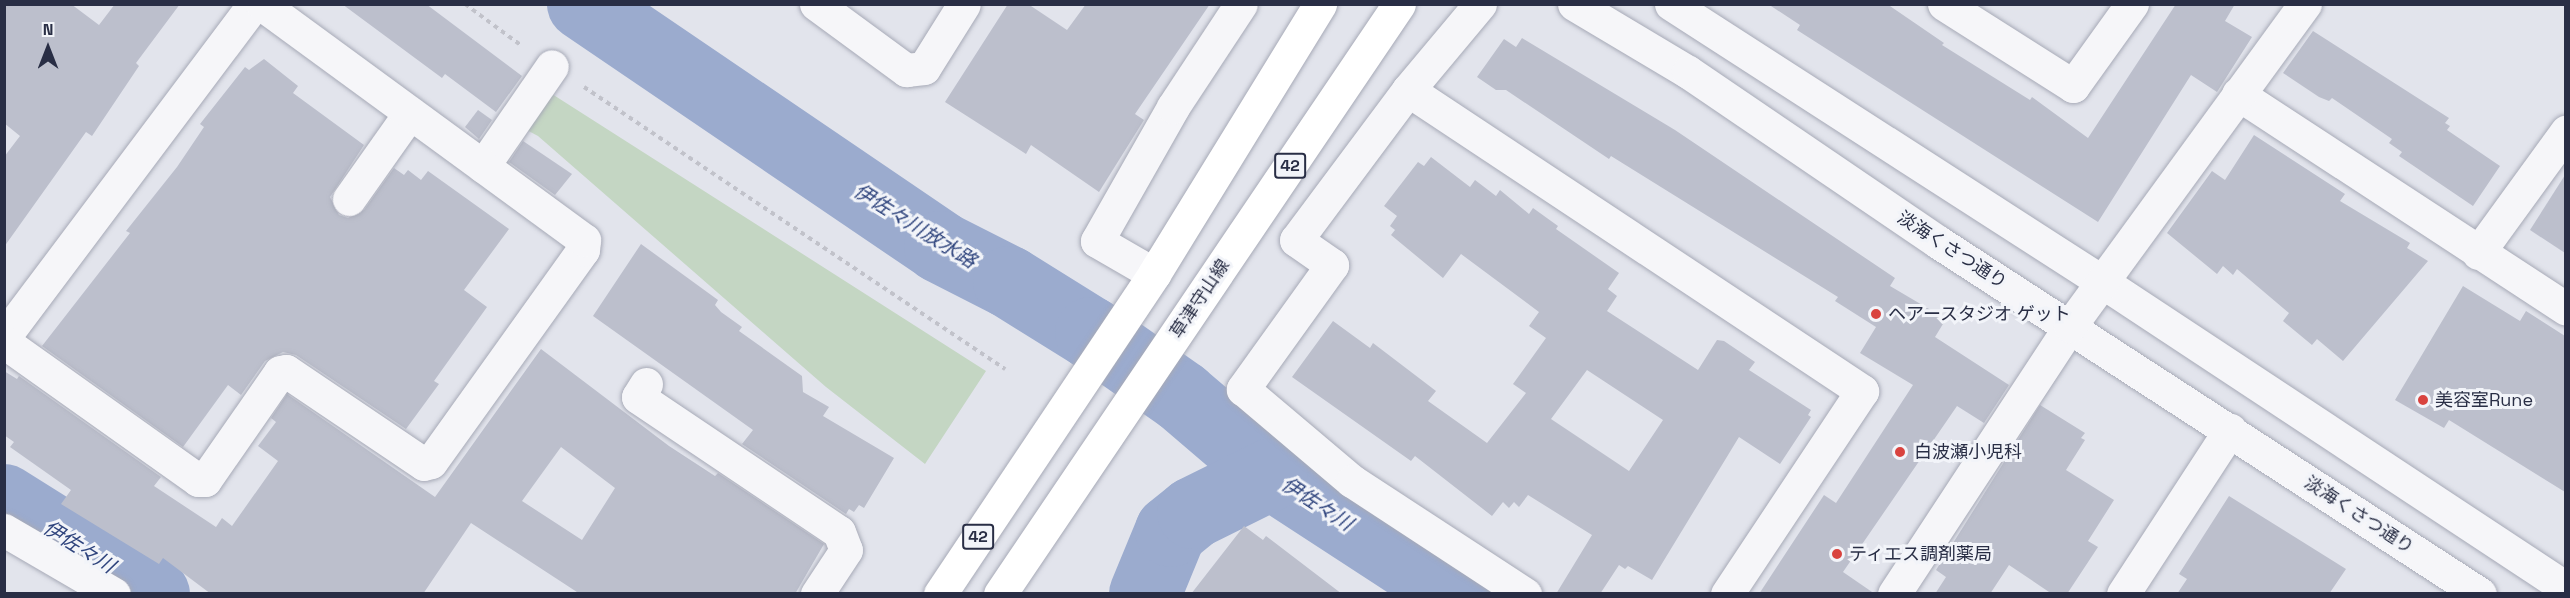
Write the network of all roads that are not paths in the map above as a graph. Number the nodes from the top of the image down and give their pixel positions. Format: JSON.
{"nodes":[{"id":1,"x":254,"y":4,"type":"edge"},
{"id":2,"x":262,"y":4,"type":"edge"},
{"id":3,"x":816,"y":4,"type":"edge"},
{"id":4,"x":964,"y":4,"type":"edge"},
{"id":5,"x":1241,"y":4,"type":"edge"},
{"id":6,"x":1320,"y":4,"type":"edge"},
{"id":7,"x":1400,"y":4,"type":"edge"},
{"id":8,"x":1480,"y":4,"type":"edge"},
{"id":9,"x":1575,"y":4,"type":"edge"},
{"id":10,"x":1671,"y":4,"type":"edge"},
{"id":11,"x":1944,"y":4,"type":"edge"},
{"id":12,"x":2132,"y":4,"type":"edge"},
{"id":13,"x":2306,"y":4,"type":"edge"},
{"id":14,"x":552,"y":66,"type":"road end"},
{"id":15,"x":1408,"y":90,"type":"junction"},
{"id":16,"x":2238,"y":94,"type":"junction"},
{"id":17,"x":410,"y":113,"type":"junction"},
{"id":18,"x":2565,"y":132,"type":"edge"},
{"id":19,"x":483,"y":166,"type":"junction"},
{"id":20,"x":349,"y":199,"type":"dead end"},
{"id":21,"x":2478,"y":254,"type":"junction"},
{"id":22,"x":2104,"y":283,"type":"junction"},
{"id":23,"x":1145,"y":286,"type":"junction"},
{"id":24,"x":2565,"y":309,"type":"edge"},
{"id":25,"x":2070,"y":326,"type":"junction"},
{"id":26,"x":4,"y":338,"type":"edge"},
{"id":27,"x":4,"y":342,"type":"edge"},
{"id":28,"x":646,"y":384,"type":"dead end"},
{"id":29,"x":2230,"y":430,"type":"junction"},
{"id":30,"x":4,"y":530,"type":"edge"},
{"id":31,"x":2565,"y":588,"type":"edge"},
{"id":32,"x":114,"y":594,"type":"edge"},
{"id":33,"x":817,"y":594,"type":"edge"},
{"id":34,"x":940,"y":594,"type":"edge"},
{"id":35,"x":1000,"y":594,"type":"edge"},
{"id":36,"x":1525,"y":594,"type":"edge"},
{"id":37,"x":1727,"y":594,"type":"edge"},
{"id":38,"x":1894,"y":594,"type":"edge"},
{"id":39,"x":2123,"y":594,"type":"edge"},
{"id":40,"x":2480,"y":594,"type":"edge"}],
"edges":[{"from":1,"to":26,"type":"street"},
{"from":2,"to":17,"type":"street"},
{"from":3,"to":4,"type":"street"},
{"from":5,"to":23,"type":"street"},
{"from":6,"to":23,"type":"main road","number":"42"},
{"from":7,"to":35,"type":"main road","name":"草津守山線","number":"42"},
{"from":8,"to":15,"type":"street"},
{"from":9,"to":25,"type":"street","name":"淡海くさつ通り"},
{"from":10,"to":22,"type":"street"},
{"from":11,"to":12,"type":"street"},
{"from":13,"to":16,"type":"street"},
{"from":14,"to":19,"type":"street"},
{"from":15,"to":36,"type":"street"},
{"from":15,"to":37,"type":"street"},
{"from":16,"to":21,"type":"street"},
{"from":16,"to":22,"type":"street"},
{"from":17,"to":19,"type":"street"},
{"from":17,"to":20,"type":"street"},
{"from":18,"to":21,"type":"street"},
{"from":19,"to":27,"type":"street"},
{"from":21,"to":24,"type":"street"},
{"from":22,"to":25,"type":"street"},
{"from":22,"to":31,"type":"street"},
{"from":23,"to":34,"type":"main road","number":"42"},
{"from":25,"to":29,"type":"street","name":"淡海くさつ通り"},
{"from":25,"to":38,"type":"street"},
{"from":28,"to":33,"type":"street"},
{"from":29,"to":39,"type":"street"},
{"from":29,"to":40,"type":"street","name":"淡海くさつ通り"},
{"from":30,"to":32,"type":"street"}]}
